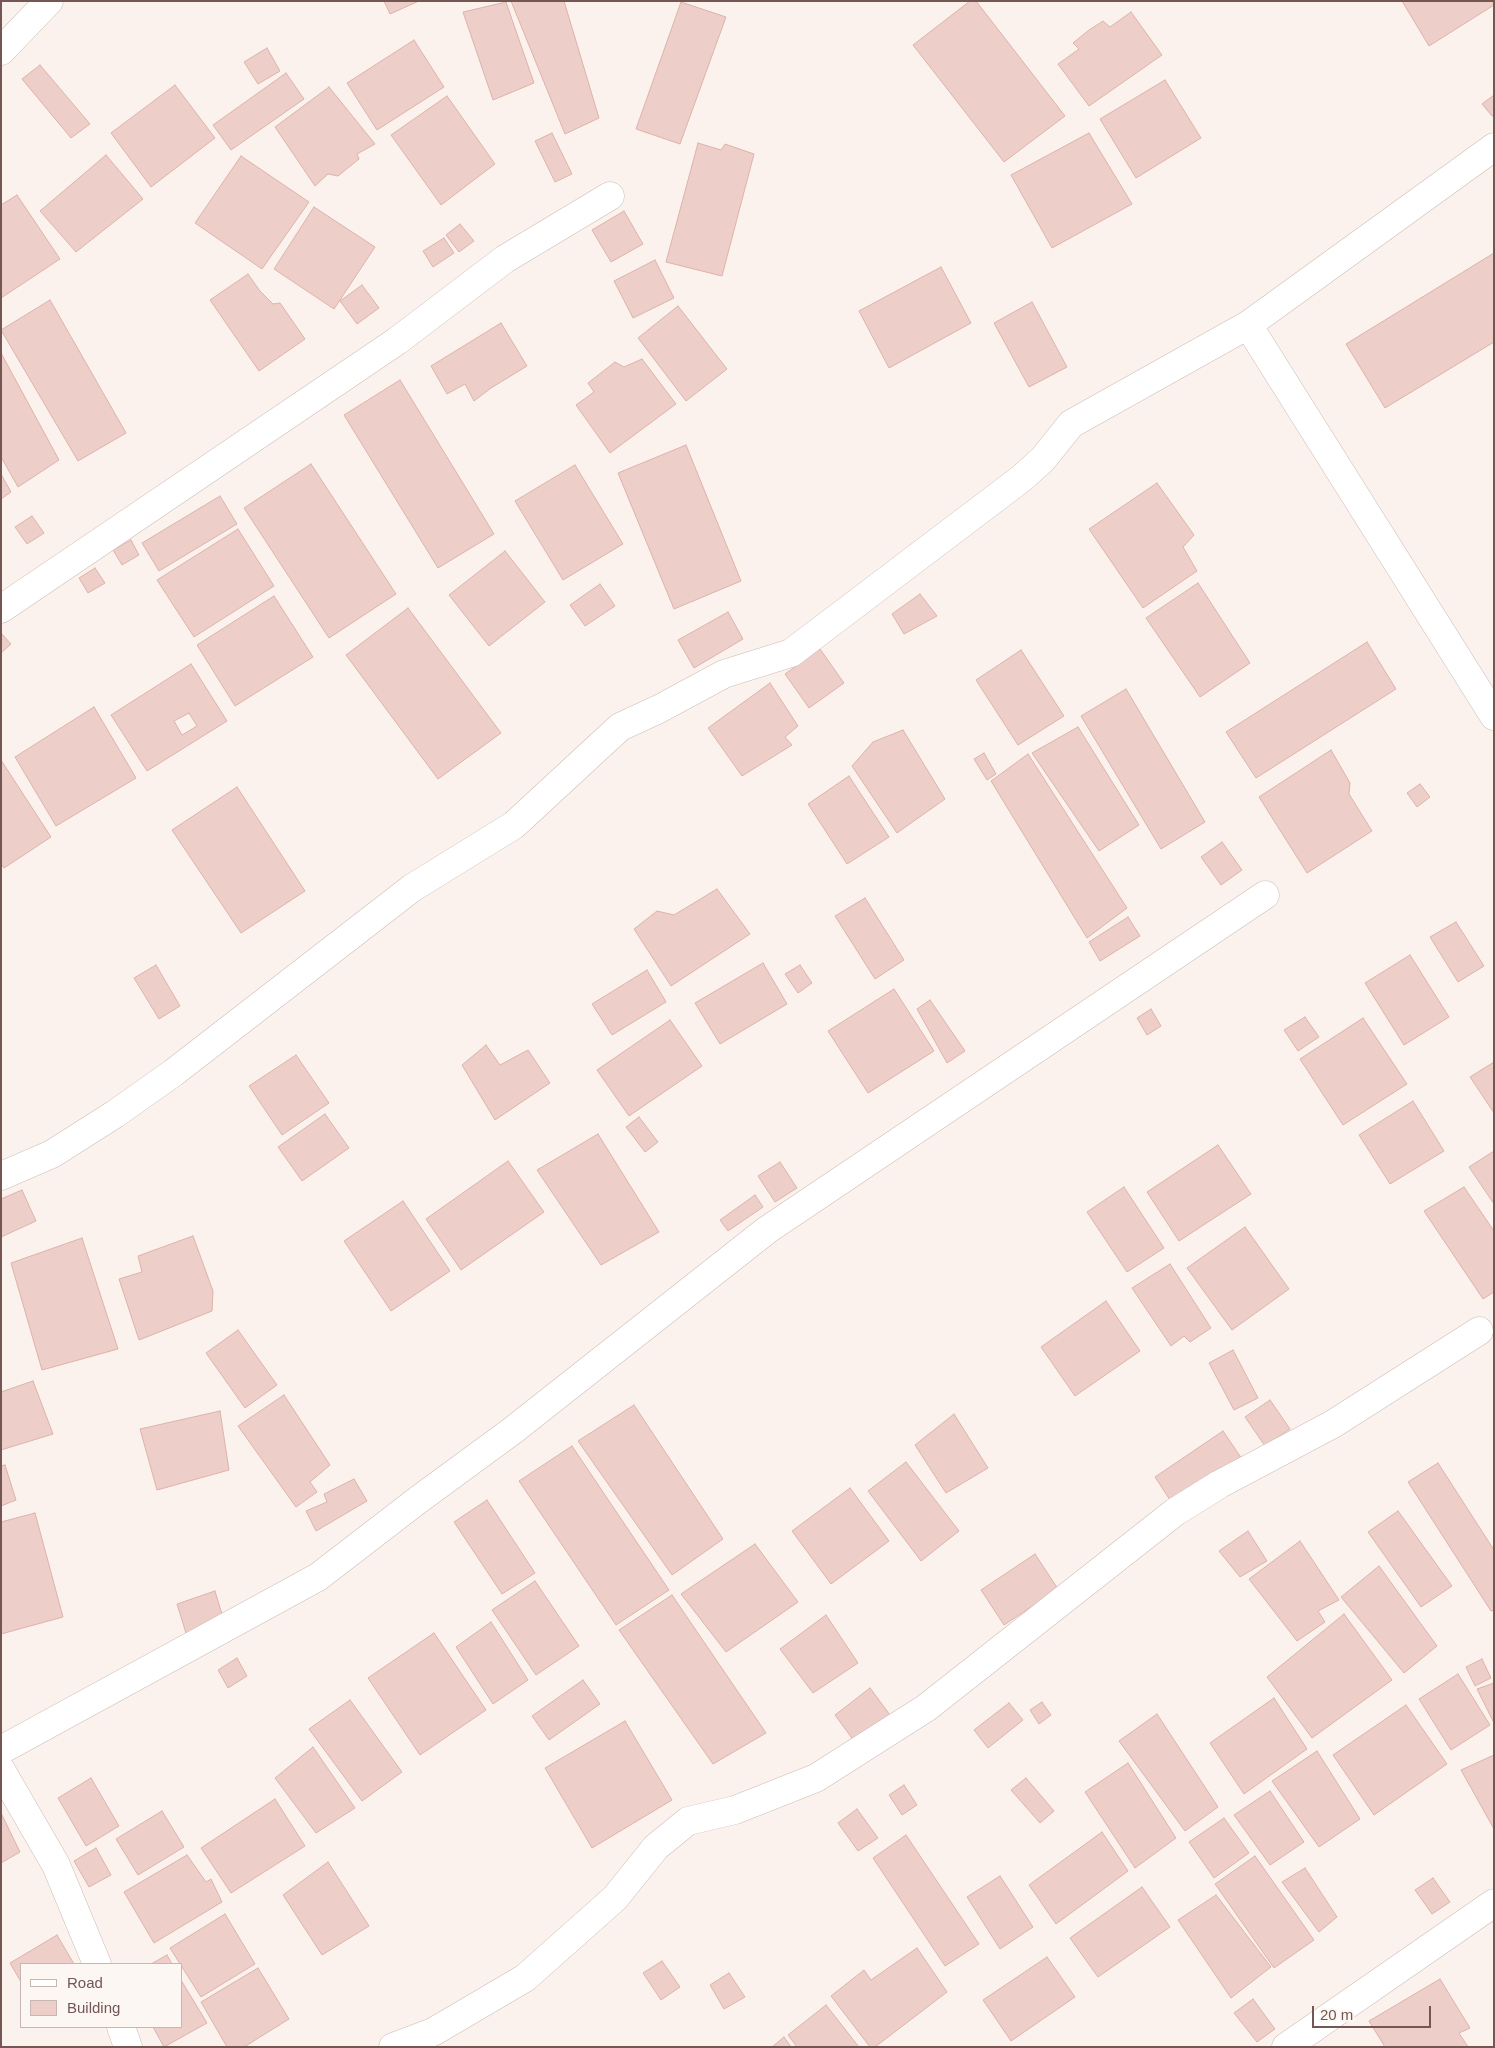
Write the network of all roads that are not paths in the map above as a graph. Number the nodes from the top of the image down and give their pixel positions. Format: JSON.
{"nodes":[{"id":1,"x":49,"y":1,"type":"edge"},
{"id":2,"x":1,"y":51,"type":"edge"},
{"id":3,"x":1494,"y":147,"type":"edge"},
{"id":4,"x":610,"y":196,"type":"dead end"},
{"id":5,"x":1248,"y":326,"type":"junction"},
{"id":6,"x":1,"y":609,"type":"edge"},
{"id":7,"x":1494,"y":716,"type":"edge"},
{"id":8,"x":1265,"y":895,"type":"dead end"},
{"id":9,"x":1,"y":1176,"type":"edge"},
{"id":10,"x":1479,"y":1331,"type":"dead end"},
{"id":11,"x":1,"y":1750,"type":"edge"},
{"id":12,"x":1,"y":1770,"type":"edge"},
{"id":13,"x":1494,"y":1903,"type":"edge"},
{"id":14,"x":97,"y":1963,"type":"edge"},
{"id":15,"x":121,"y":2028,"type":"edge"},
{"id":16,"x":128,"y":2047,"type":"edge"},
{"id":17,"x":393,"y":2047,"type":"edge"},
{"id":18,"x":1286,"y":2047,"type":"edge"}],
"edges":[{"from":1,"to":2,"type":"street"},
{"from":3,"to":5,"type":"street"},
{"from":4,"to":6,"type":"street"},
{"from":5,"to":7,"type":"street"},
{"from":5,"to":9,"type":"street"},
{"from":8,"to":11,"type":"street"},
{"from":10,"to":17,"type":"street"},
{"from":12,"to":14,"type":"street"},
{"from":13,"to":18,"type":"street"},
{"from":15,"to":16,"type":"street"}]}
